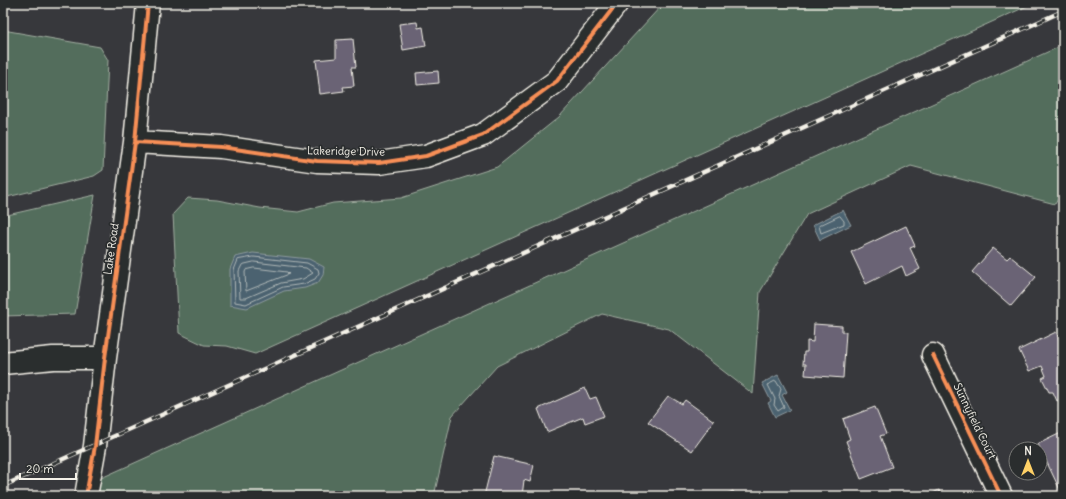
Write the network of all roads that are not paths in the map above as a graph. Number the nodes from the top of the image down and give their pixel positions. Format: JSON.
{"nodes":[{"id":1,"x":148,"y":3,"type":"edge"},
{"id":2,"x":617,"y":3,"type":"edge"},
{"id":3,"x":135,"y":142,"type":"junction"},
{"id":4,"x":933,"y":355,"type":"dead end"},
{"id":5,"x":105,"y":358,"type":"junction"},
{"id":6,"x":3,"y":363,"type":"edge"},
{"id":7,"x":86,"y":496,"type":"edge"},
{"id":8,"x":1001,"y":496,"type":"edge"}],
"edges":[{"from":1,"to":3,"type":"street","name":"Lake Road"},
{"from":2,"to":3,"type":"street","name":"Lakeridge Drive"},
{"from":3,"to":5,"type":"street","name":"Lake Road"},
{"from":4,"to":8,"type":"street","name":"Sunnyfield Court"},
{"from":5,"to":6,"type":"street"},
{"from":5,"to":7,"type":"street","name":"Lake Road"}]}
